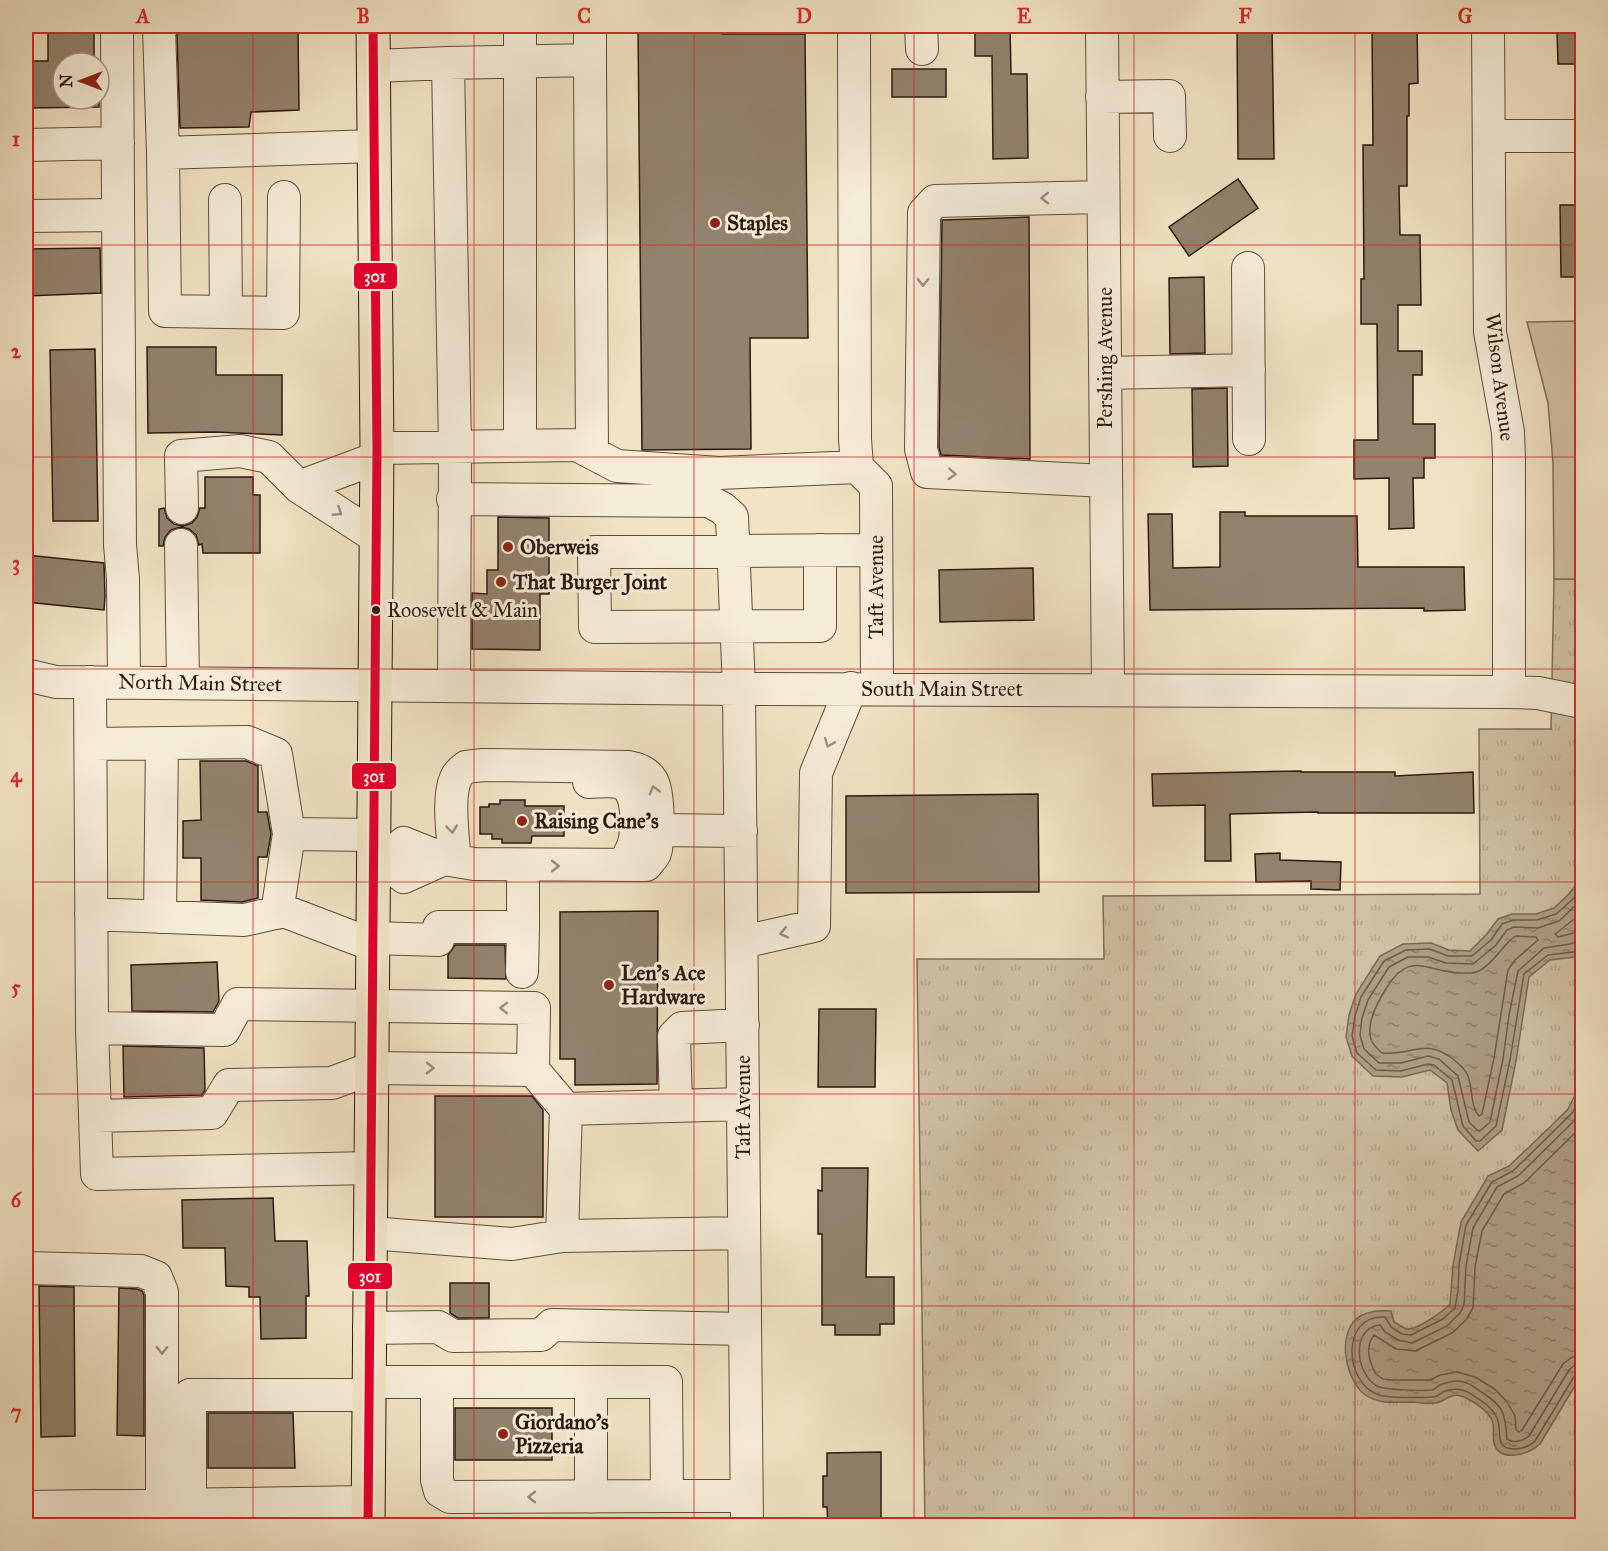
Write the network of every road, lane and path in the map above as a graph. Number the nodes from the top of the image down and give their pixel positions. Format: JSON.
{"nodes":[{"id":1,"x":117,"y":26,"type":"edge"},
{"id":2,"x":162,"y":26,"type":"edge"},
{"id":3,"x":373,"y":26,"type":"edge"},
{"id":4,"x":520,"y":26,"type":"edge"},
{"id":5,"x":590,"y":26,"type":"edge"},
{"id":6,"x":854,"y":26,"type":"edge"},
{"id":7,"x":1102,"y":26,"type":"edge"},
{"id":8,"x":1488,"y":26,"type":"edge"},
{"id":9,"x":590,"y":60,"type":"junction"},
{"id":10,"x":520,"y":62,"type":"junction"},
{"id":11,"x":448,"y":63,"type":"junction"},
{"id":12,"x":374,"y":66,"type":"junction"},
{"id":13,"x":1102,"y":97,"type":"junction"},
{"id":14,"x":1170,"y":136,"type":"dead end"},
{"id":15,"x":1489,"y":136,"type":"junction"},
{"id":16,"x":1582,"y":136,"type":"edge"},
{"id":17,"x":118,"y":143,"type":"junction"},
{"id":18,"x":26,"y":145,"type":"edge"},
{"id":19,"x":374,"y":146,"type":"junction"},
{"id":20,"x":163,"y":153,"type":"junction"},
{"id":21,"x":284,"y":197,"type":"dead end"},
{"id":22,"x":1103,"y":197,"type":"junction"},
{"id":23,"x":225,"y":200,"type":"dead end"},
{"id":24,"x":118,"y":215,"type":"junction"},
{"id":25,"x":26,"y":216,"type":"edge"},
{"id":26,"x":1248,"y":268,"type":"dead end"},
{"id":27,"x":226,"y":312,"type":"junction"},
{"id":28,"x":1249,"y":370,"type":"junction"},
{"id":29,"x":1105,"y":372,"type":"junction"},
{"id":30,"x":1249,"y":439,"type":"dead end"},
{"id":31,"x":520,"y":446,"type":"junction"},
{"id":32,"x":455,"y":447,"type":"junction"},
{"id":33,"x":377,"y":453,"type":"junction"},
{"id":34,"x":592,"y":453,"type":"junction"},
{"id":35,"x":867,"y":477,"type":"junction"},
{"id":36,"x":1106,"y":481,"type":"junction"},
{"id":37,"x":299,"y":487,"type":"junction"},
{"id":38,"x":453,"y":499,"type":"junction"},
{"id":39,"x":182,"y":508,"type":"dead end"},
{"id":40,"x":376,"y":537,"type":"junction"},
{"id":41,"x":182,"y":545,"type":"dead end"},
{"id":42,"x":820,"y":550,"type":"junction"},
{"id":43,"x":876,"y":550,"type":"junction"},
{"id":44,"x":734,"y":551,"type":"junction"},
{"id":45,"x":737,"y":627,"type":"junction"},
{"id":46,"x":26,"y":675,"type":"edge"},
{"id":47,"x":90,"y":682,"type":"junction"},
{"id":48,"x":124,"y":682,"type":"junction"},
{"id":49,"x":183,"y":682,"type":"junction"},
{"id":50,"x":375,"y":684,"type":"junction"},
{"id":51,"x":454,"y":686,"type":"junction"},
{"id":52,"x":864,"y":688,"type":"junction"},
{"id":53,"x":740,"y":689,"type":"junction"},
{"id":54,"x":1108,"y":690,"type":"junction"},
{"id":55,"x":1509,"y":692,"type":"junction"},
{"id":56,"x":1582,"y":702,"type":"edge"},
{"id":57,"x":162,"y":743,"type":"junction"},
{"id":58,"x":91,"y":744,"type":"junction"},
{"id":59,"x":453,"y":798,"type":"junction"},
{"id":60,"x":657,"y":830,"type":"junction"},
{"id":61,"x":741,"y":831,"type":"junction"},
{"id":62,"x":289,"y":834,"type":"junction"},
{"id":63,"x":377,"y":852,"type":"junction"},
{"id":64,"x":450,"y":860,"type":"junction"},
{"id":65,"x":523,"y":866,"type":"junction"},
{"id":66,"x":624,"y":866,"type":"junction"},
{"id":67,"x":277,"y":913,"type":"junction"},
{"id":68,"x":91,"y":914,"type":"junction"},
{"id":69,"x":160,"y":917,"type":"junction"},
{"id":70,"x":522,"y":927,"type":"junction"},
{"id":71,"x":373,"y":941,"type":"junction"},
{"id":72,"x":742,"y":942,"type":"junction"},
{"id":73,"x":522,"y":972,"type":"dead end"},
{"id":74,"x":372,"y":1008,"type":"junction"},
{"id":75,"x":743,"y":1024,"type":"junction"},
{"id":76,"x":92,"y":1028,"type":"junction"},
{"id":77,"x":372,"y":1068,"type":"junction"},
{"id":78,"x":534,"y":1070,"type":"junction"},
{"id":79,"x":743,"y":1104,"type":"junction"},
{"id":80,"x":676,"y":1106,"type":"junction"},
{"id":81,"x":566,"y":1109,"type":"junction"},
{"id":82,"x":96,"y":1116,"type":"junction"},
{"id":83,"x":371,"y":1168,"type":"junction"},
{"id":84,"x":370,"y":1233,"type":"junction"},
{"id":85,"x":744,"y":1233,"type":"junction"},
{"id":86,"x":562,"y":1236,"type":"junction"},
{"id":87,"x":26,"y":1268,"type":"edge"},
{"id":88,"x":369,"y":1328,"type":"junction"},
{"id":89,"x":745,"y":1329,"type":"junction"},
{"id":90,"x":437,"y":1382,"type":"junction"},
{"id":91,"x":591,"y":1382,"type":"junction"},
{"id":92,"x":369,"y":1388,"type":"junction"},
{"id":93,"x":667,"y":1496,"type":"junction"},
{"id":94,"x":591,"y":1497,"type":"junction"},
{"id":95,"x":26,"y":1507,"type":"edge"},
{"id":96,"x":175,"y":1510,"type":"edge"},
{"id":97,"x":747,"y":1511,"type":"edge"},
{"id":98,"x":277,"y":1514,"type":"edge"},
{"id":99,"x":368,"y":1514,"type":"edge"}],
"edges":[{"from":1,"to":17,"type":"street"},
{"from":2,"to":20,"type":"street"},
{"from":3,"to":12,"type":"main road"},
{"from":4,"to":10,"type":"street"},
{"from":5,"to":9,"type":"street"},
{"from":6,"to":35,"type":"street","name":"Taft Avenue"},
{"from":7,"to":13,"type":"street","name":"Pershing Avenue"},
{"from":8,"to":15,"type":"street","name":"Wilson Avenue"},
{"from":9,"to":10,"type":"street"},
{"from":9,"to":34,"type":"street"},
{"from":10,"to":11,"type":"street"},
{"from":10,"to":31,"type":"street"},
{"from":11,"to":12,"type":"street"},
{"from":11,"to":32,"type":"street"},
{"from":12,"to":19,"type":"main road"},
{"from":13,"to":14,"type":"street"},
{"from":13,"to":22,"type":"street","name":"Pershing Avenue"},
{"from":15,"to":16,"type":"street"},
{"from":15,"to":55,"type":"street","name":"Wilson Avenue"},
{"from":17,"to":18,"type":"street"},
{"from":17,"to":24,"type":"street"},
{"from":19,"to":20,"type":"street"},
{"from":19,"to":33,"type":"main road"},
{"from":20,"to":27,"type":"street"},
{"from":21,"to":27,"type":"street"},
{"from":22,"to":29,"type":"street","name":"Pershing Avenue"},
{"from":22,"to":36,"type":"street","one_way":true},
{"from":23,"to":27,"type":"street"},
{"from":24,"to":25,"type":"street"},
{"from":24,"to":48,"type":"street"},
{"from":26,"to":28,"type":"street"},
{"from":28,"to":29,"type":"street"},
{"from":28,"to":30,"type":"street"},
{"from":29,"to":36,"type":"street","name":"Pershing Avenue"},
{"from":31,"to":32,"type":"street"},
{"from":31,"to":34,"type":"street"},
{"from":32,"to":33,"type":"street"},
{"from":32,"to":38,"type":"street"},
{"from":33,"to":37,"type":"street"},
{"from":33,"to":40,"type":"main road"},
{"from":34,"to":35,"type":"street"},
{"from":35,"to":43,"type":"street","name":"Taft Avenue"},
{"from":36,"to":54,"type":"street","name":"Pershing Avenue"},
{"from":37,"to":39,"type":"street"},
{"from":37,"to":40,"type":"street","one_way":true},
{"from":38,"to":44,"type":"street","name":"Taft Avenue"},
{"from":38,"to":51,"type":"street"},
{"from":40,"to":50,"type":"main road"},
{"from":41,"to":49,"type":"street"},
{"from":42,"to":43,"type":"street"},
{"from":42,"to":44,"type":"street"},
{"from":42,"to":45,"type":"street"},
{"from":43,"to":52,"type":"street","name":"Taft Avenue"},
{"from":44,"to":45,"type":"street","name":"Taft Avenue"},
{"from":44,"to":45,"type":"street"},
{"from":45,"to":53,"type":"street","name":"Taft Avenue"},
{"from":46,"to":47,"type":"street","name":"North Main Street"},
{"from":47,"to":48,"type":"street","name":"North Main Street"},
{"from":47,"to":58,"type":"street"},
{"from":48,"to":49,"type":"street","name":"North Main Street"},
{"from":49,"to":50,"type":"street","name":"North Main Street"},
{"from":50,"to":51,"type":"street","name":"South Main Street"},
{"from":50,"to":63,"type":"main road"},
{"from":51,"to":53,"type":"street","name":"South Main Street"},
{"from":52,"to":53,"type":"street","name":"South Main Street"},
{"from":52,"to":54,"type":"street","name":"South Main Street"},
{"from":52,"to":72,"type":"street","one_way":true},
{"from":53,"to":61,"type":"street","name":"Taft Avenue"},
{"from":54,"to":55,"type":"street","name":"South Main Street"},
{"from":55,"to":56,"type":"street","name":"South Main Street"},
{"from":57,"to":58,"type":"street"},
{"from":57,"to":62,"type":"street"},
{"from":57,"to":69,"type":"street"},
{"from":58,"to":68,"type":"street"},
{"from":60,"to":59,"type":"street","one_way":true},
{"from":59,"to":64,"type":"street","one_way":true},
{"from":59,"to":66,"type":"street"},
{"from":60,"to":61,"type":"street"},
{"from":60,"to":66,"type":"street"},
{"from":61,"to":72,"type":"street","name":"Taft Avenue"},
{"from":62,"to":63,"type":"street"},
{"from":62,"to":67,"type":"street"},
{"from":63,"to":64,"type":"street"},
{"from":63,"to":71,"type":"main road"},
{"from":64,"to":65,"type":"street"},
{"from":65,"to":66,"type":"street","one_way":true},
{"from":65,"to":70,"type":"street"},
{"from":67,"to":69,"type":"street"},
{"from":67,"to":71,"type":"street"},
{"from":68,"to":69,"type":"street"},
{"from":68,"to":76,"type":"street"},
{"from":70,"to":71,"type":"street"},
{"from":70,"to":73,"type":"street"},
{"from":71,"to":74,"type":"main road"},
{"from":72,"to":75,"type":"street","name":"Taft Avenue"},
{"from":74,"to":76,"type":"street"},
{"from":74,"to":77,"type":"main road"},
{"from":78,"to":74,"type":"street","one_way":true},
{"from":75,"to":79,"type":"street","name":"Taft Avenue"},
{"from":75,"to":80,"type":"street"},
{"from":76,"to":82,"type":"street"},
{"from":77,"to":78,"type":"street","one_way":true},
{"from":77,"to":82,"type":"street"},
{"from":77,"to":83,"type":"main road"},
{"from":78,"to":81,"type":"street"},
{"from":79,"to":80,"type":"street"},
{"from":79,"to":85,"type":"street","name":"Taft Avenue"},
{"from":80,"to":81,"type":"street"},
{"from":81,"to":86,"type":"street"},
{"from":82,"to":83,"type":"street"},
{"from":83,"to":84,"type":"main road"},
{"from":84,"to":86,"type":"street"},
{"from":84,"to":88,"type":"main road"},
{"from":85,"to":86,"type":"street"},
{"from":85,"to":89,"type":"street","name":"Taft Avenue"},
{"from":87,"to":96,"type":"street","one_way":true},
{"from":88,"to":89,"type":"street"},
{"from":88,"to":92,"type":"main road"},
{"from":89,"to":97,"type":"street","name":"Taft Avenue"},
{"from":90,"to":91,"type":"street"},
{"from":90,"to":92,"type":"street"},
{"from":94,"to":90,"type":"street","one_way":true},
{"from":91,"to":93,"type":"street"},
{"from":91,"to":94,"type":"street"},
{"from":92,"to":96,"type":"street"},
{"from":92,"to":99,"type":"main road"},
{"from":93,"to":94,"type":"street"},
{"from":93,"to":97,"type":"street"},
{"from":95,"to":96,"type":"street"},
{"from":96,"to":98,"type":"street"},
{"from":98,"to":99,"type":"street"}]}
